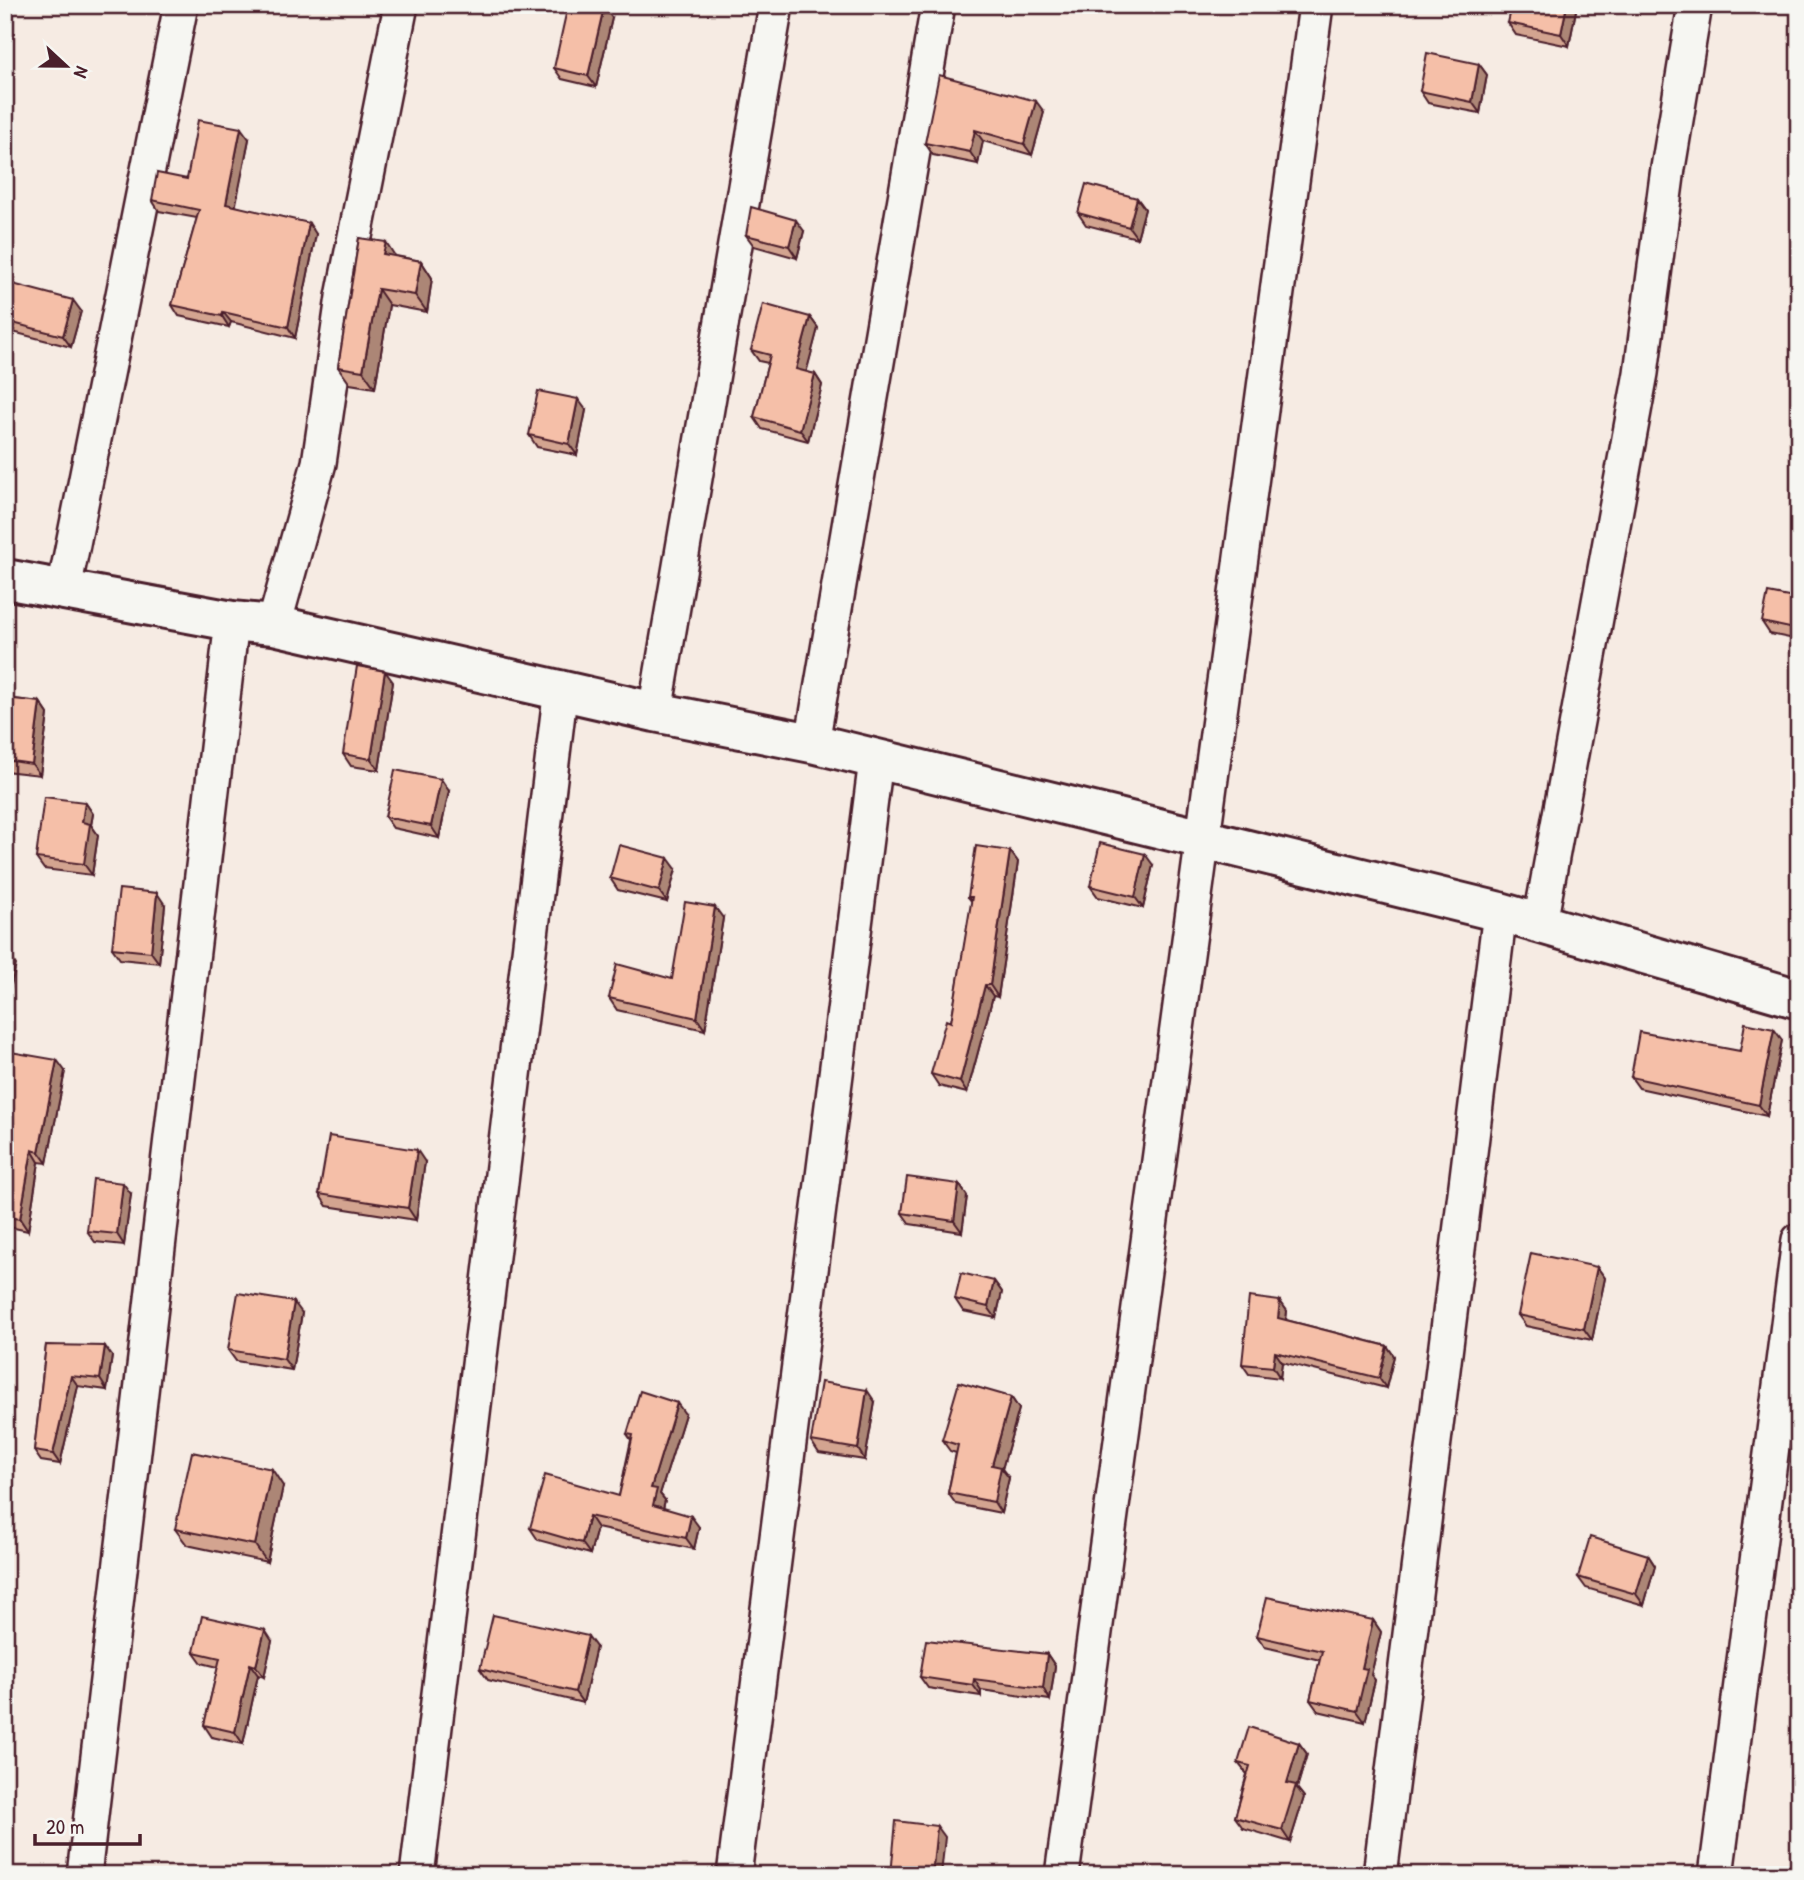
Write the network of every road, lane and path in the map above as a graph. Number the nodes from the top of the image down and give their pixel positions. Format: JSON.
{"nodes":[{"id":1,"x":181,"y":5,"type":"edge"},
{"id":2,"x":401,"y":5,"type":"edge"},
{"id":3,"x":776,"y":5,"type":"edge"},
{"id":4,"x":938,"y":5,"type":"edge"},
{"id":5,"x":1316,"y":5,"type":"edge"},
{"id":6,"x":1695,"y":5,"type":"edge"},
{"id":7,"x":5,"y":579,"type":"edge"},
{"id":8,"x":64,"y":589,"type":"junction"},
{"id":9,"x":232,"y":621,"type":"junction"},
{"id":10,"x":274,"y":625,"type":"junction"},
{"id":11,"x":561,"y":688,"type":"junction"},
{"id":12,"x":655,"y":712,"type":"junction"},
{"id":13,"x":812,"y":743,"type":"junction"},
{"id":14,"x":876,"y":761,"type":"junction"},
{"id":15,"x":1201,"y":839,"type":"junction"},
{"id":16,"x":1500,"y":912,"type":"junction"},
{"id":17,"x":1540,"y":923,"type":"junction"},
{"id":18,"x":1799,"y":999,"type":"edge"},
{"id":19,"x":1799,"y":1240,"type":"edge"},
{"id":20,"x":84,"y":1875,"type":"edge"},
{"id":21,"x":417,"y":1875,"type":"edge"},
{"id":22,"x":734,"y":1875,"type":"edge"},
{"id":23,"x":1062,"y":1875,"type":"edge"},
{"id":24,"x":1380,"y":1875,"type":"edge"},
{"id":25,"x":1716,"y":1875,"type":"edge"}],
"edges":[{"from":1,"to":8,"type":"street"},
{"from":2,"to":10,"type":"street"},
{"from":3,"to":12,"type":"street"},
{"from":4,"to":13,"type":"street"},
{"from":5,"to":15,"type":"street"},
{"from":6,"to":17,"type":"street"},
{"from":7,"to":8,"type":"main road"},
{"from":8,"to":9,"type":"main road"},
{"from":9,"to":10,"type":"main road"},
{"from":9,"to":20,"type":"street"},
{"from":10,"to":11,"type":"main road"},
{"from":11,"to":12,"type":"main road"},
{"from":11,"to":21,"type":"street"},
{"from":12,"to":13,"type":"main road"},
{"from":13,"to":14,"type":"main road"},
{"from":14,"to":15,"type":"main road"},
{"from":14,"to":22,"type":"street"},
{"from":15,"to":16,"type":"main road"},
{"from":15,"to":23,"type":"street"},
{"from":16,"to":17,"type":"main road"},
{"from":16,"to":24,"type":"street"},
{"from":17,"to":18,"type":"main road"},
{"from":19,"to":25,"type":"street"}]}
